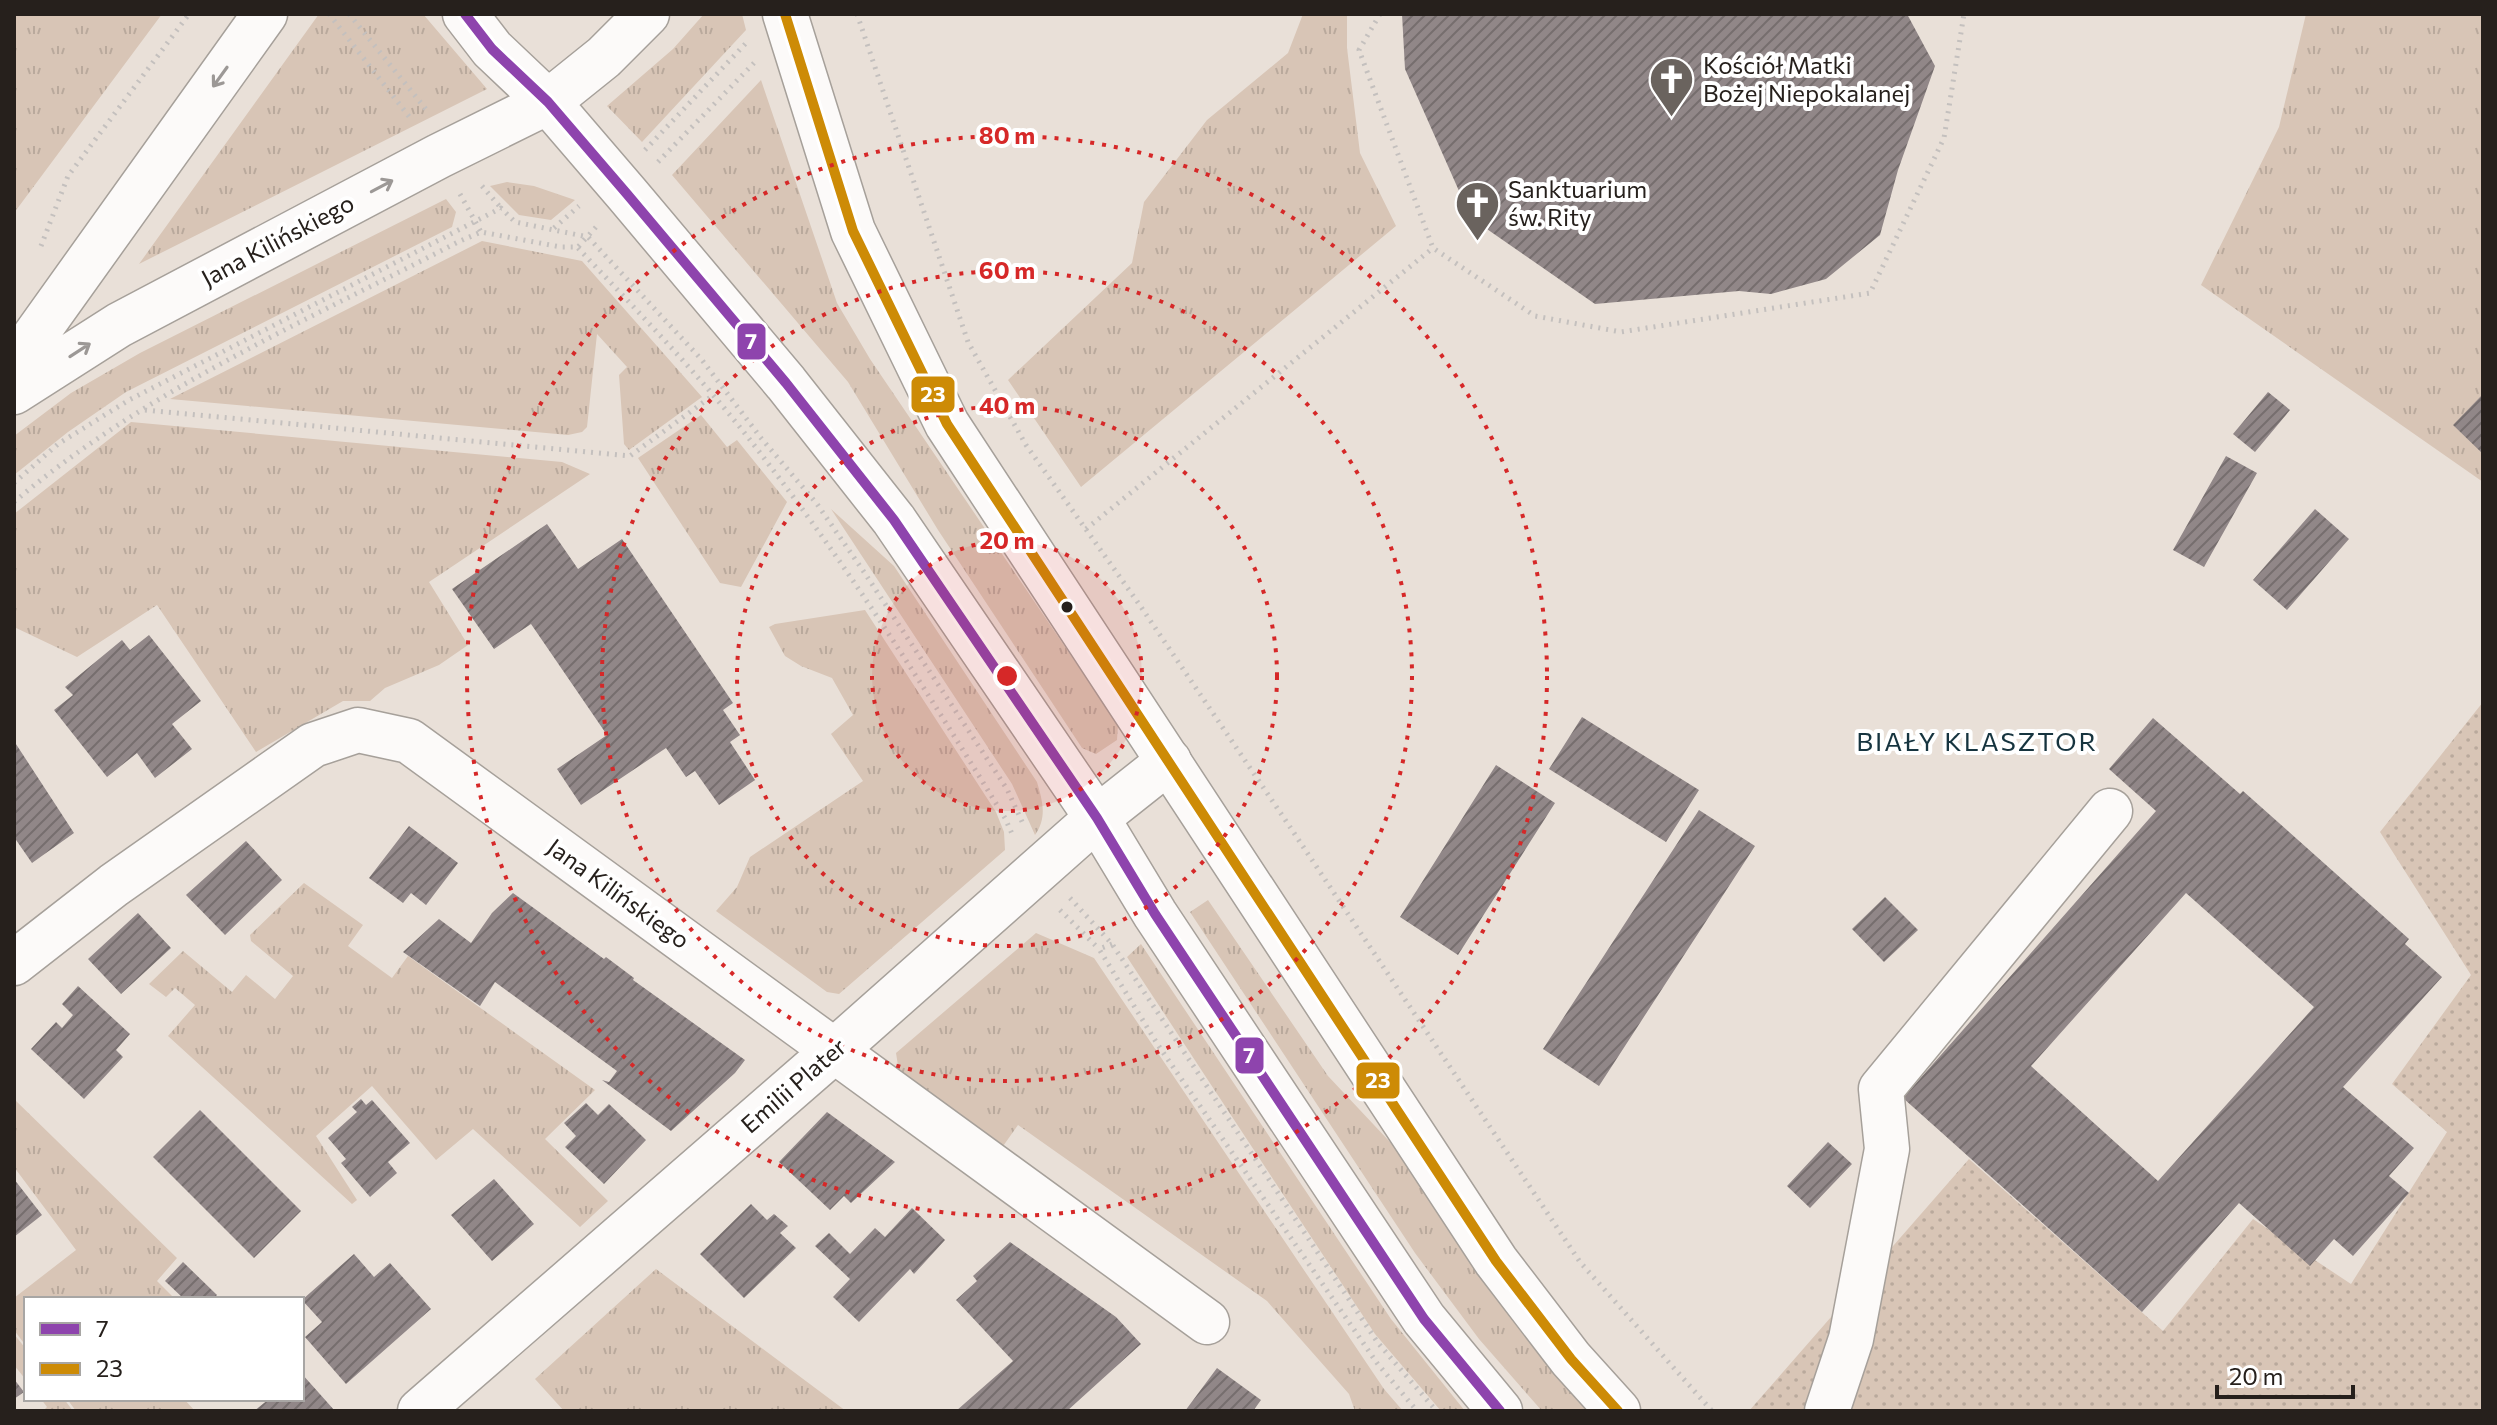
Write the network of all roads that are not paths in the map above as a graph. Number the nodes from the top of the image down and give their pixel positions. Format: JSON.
{"nodes":[{"id":1,"x":265,"y":14,"type":"edge"},
{"id":2,"x":465,"y":14,"type":"edge"},
{"id":3,"x":647,"y":14,"type":"edge"},
{"id":4,"x":775,"y":26,"type":"edge"},
{"id":5,"x":548,"y":102,"type":"junction"},
{"id":6,"x":14,"y":365,"type":"edge"},
{"id":7,"x":14,"y":392,"type":"edge"},
{"id":8,"x":1169,"y":761,"type":"junction"},
{"id":9,"x":2110,"y":811,"type":"dead end"},
{"id":10,"x":1097,"y":818,"type":"junction"},
{"id":11,"x":14,"y":963,"type":"edge"},
{"id":12,"x":834,"y":1051,"type":"junction"},
{"id":13,"x":1207,"y":1322,"type":"dead end"},
{"id":14,"x":420,"y":1411,"type":"edge"},
{"id":15,"x":1500,"y":1411,"type":"edge"},
{"id":16,"x":1618,"y":1411,"type":"edge"},
{"id":17,"x":1827,"y":1411,"type":"edge"}],
"edges":[{"from":1,"to":6,"type":"main road","one_way":true},
{"from":2,"to":5,"type":"main road"},
{"from":3,"to":5,"type":"main road","name":"Jana Kilińskiego"},
{"from":4,"to":8,"type":"main road"},
{"from":7,"to":5,"type":"main road","name":"Jana Kilińskiego","one_way":true},
{"from":5,"to":10,"type":"main road"},
{"from":8,"to":10,"type":"main road","name":"Emilii Plater"},
{"from":8,"to":16,"type":"main road"},
{"from":9,"to":17,"type":"main road"},
{"from":10,"to":12,"type":"main road","name":"Emilii Plater"},
{"from":10,"to":15,"type":"main road"},
{"from":11,"to":12,"type":"main road","name":"Jana Kilińskiego"},
{"from":12,"to":13,"type":"main road","name":"Jana Kilińskiego"},
{"from":12,"to":14,"type":"main road","name":"Emilii Plater"}]}
